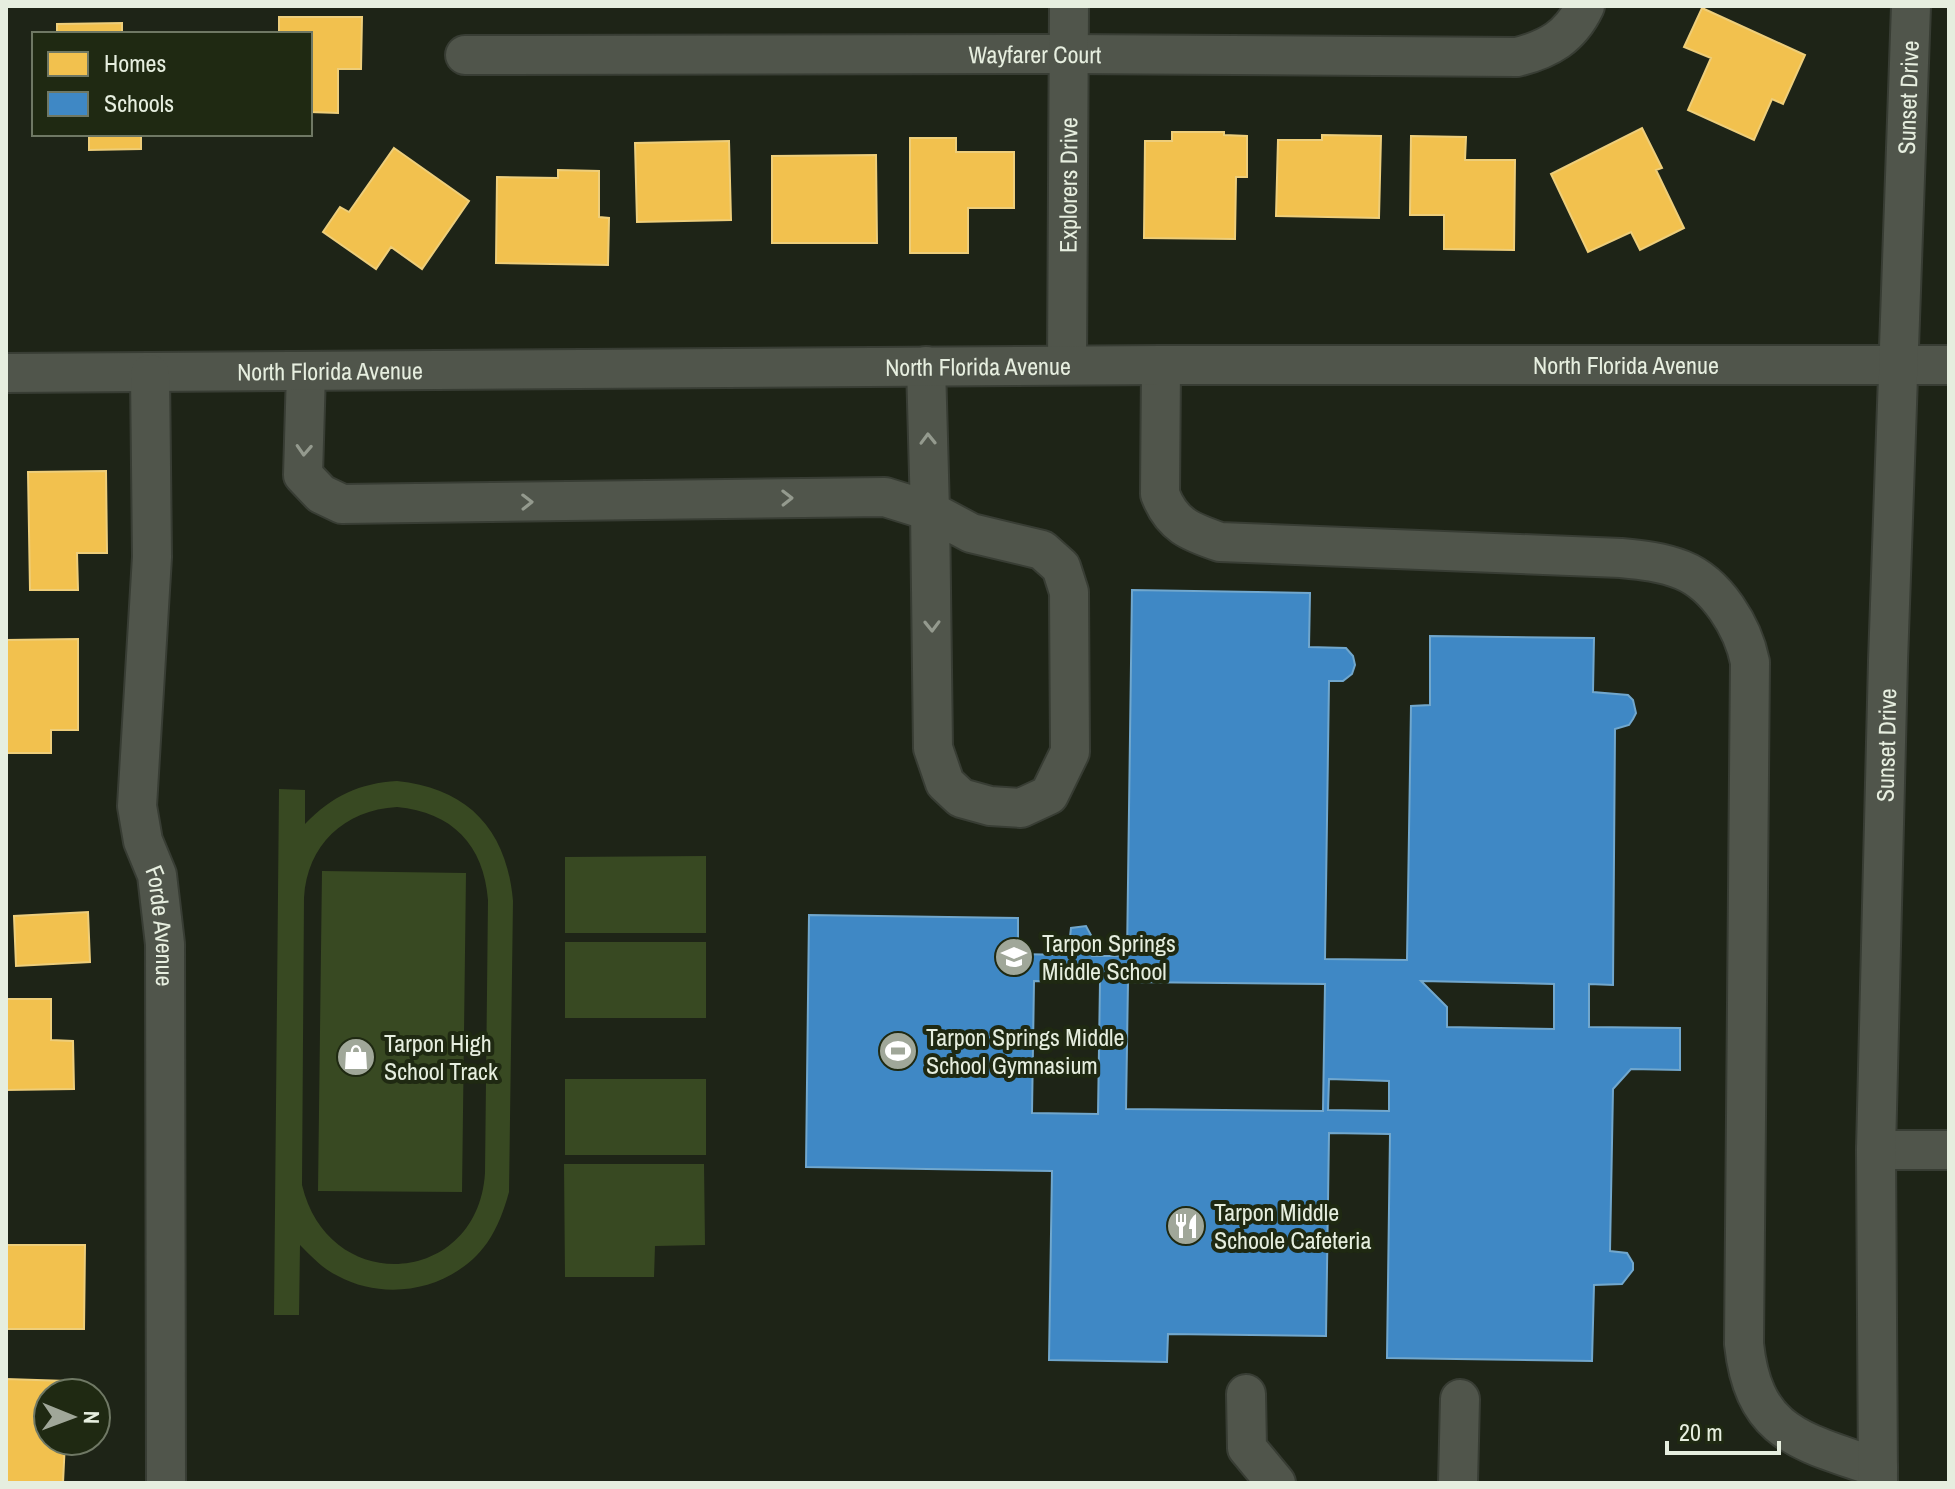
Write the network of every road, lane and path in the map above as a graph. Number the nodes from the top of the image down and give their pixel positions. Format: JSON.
{"nodes":[{"id":1,"x":1069,"y":6,"type":"edge"},
{"id":2,"x":1585,"y":6,"type":"edge"},
{"id":3,"x":1911,"y":6,"type":"edge"},
{"id":4,"x":1068,"y":54,"type":"junction"},
{"id":5,"x":465,"y":55,"type":"dead end"},
{"id":6,"x":1897,"y":364,"type":"junction"},
{"id":7,"x":1067,"y":365,"type":"junction"},
{"id":8,"x":1161,"y":365,"type":"junction"},
{"id":9,"x":1949,"y":365,"type":"edge"},
{"id":10,"x":926,"y":366,"type":"junction"},
{"id":11,"x":306,"y":372,"type":"junction"},
{"id":12,"x":6,"y":373,"type":"edge"},
{"id":13,"x":150,"y":374,"type":"junction"},
{"id":14,"x":930,"y":511,"type":"junction"},
{"id":15,"x":1876,"y":1150,"type":"junction"},
{"id":16,"x":1949,"y":1150,"type":"edge"},
{"id":17,"x":1246,"y":1394,"type":"dead end"},
{"id":18,"x":1460,"y":1399,"type":"dead end"},
{"id":19,"x":1878,"y":1475,"type":"edge"},
{"id":20,"x":166,"y":1483,"type":"edge"},
{"id":21,"x":1276,"y":1483,"type":"edge"},
{"id":22,"x":1458,"y":1483,"type":"edge"}],
"edges":[{"from":1,"to":4,"type":"street","name":"Explorers Drive"},
{"from":2,"to":4,"type":"street","name":"Wayfarer Court"},
{"from":3,"to":6,"type":"street","name":"Sunset Drive"},
{"from":4,"to":5,"type":"street","name":"Wayfarer Court"},
{"from":4,"to":7,"type":"street","name":"Explorers Drive"},
{"from":6,"to":8,"type":"street","name":"North Florida Avenue"},
{"from":6,"to":9,"type":"street","name":"North Florida Avenue"},
{"from":6,"to":15,"type":"street","name":"Sunset Drive"},
{"from":7,"to":8,"type":"street","name":"North Florida Avenue"},
{"from":7,"to":10,"type":"street","name":"North Florida Avenue"},
{"from":8,"to":19,"type":"street"},
{"from":10,"to":11,"type":"street","name":"North Florida Avenue"},
{"from":14,"to":10,"type":"street","one_way":true},
{"from":11,"to":13,"type":"street","name":"North Florida Avenue"},
{"from":11,"to":14,"type":"street","one_way":true},
{"from":12,"to":13,"type":"street","name":"North Florida Avenue"},
{"from":13,"to":20,"type":"street","name":"Forde Avenue"},
{"from":14,"to":14,"type":"street","one_way":true},
{"from":15,"to":16,"type":"street"},
{"from":15,"to":19,"type":"street","name":"Sunset Drive"},
{"from":17,"to":21,"type":"street"},
{"from":18,"to":22,"type":"street"}]}
